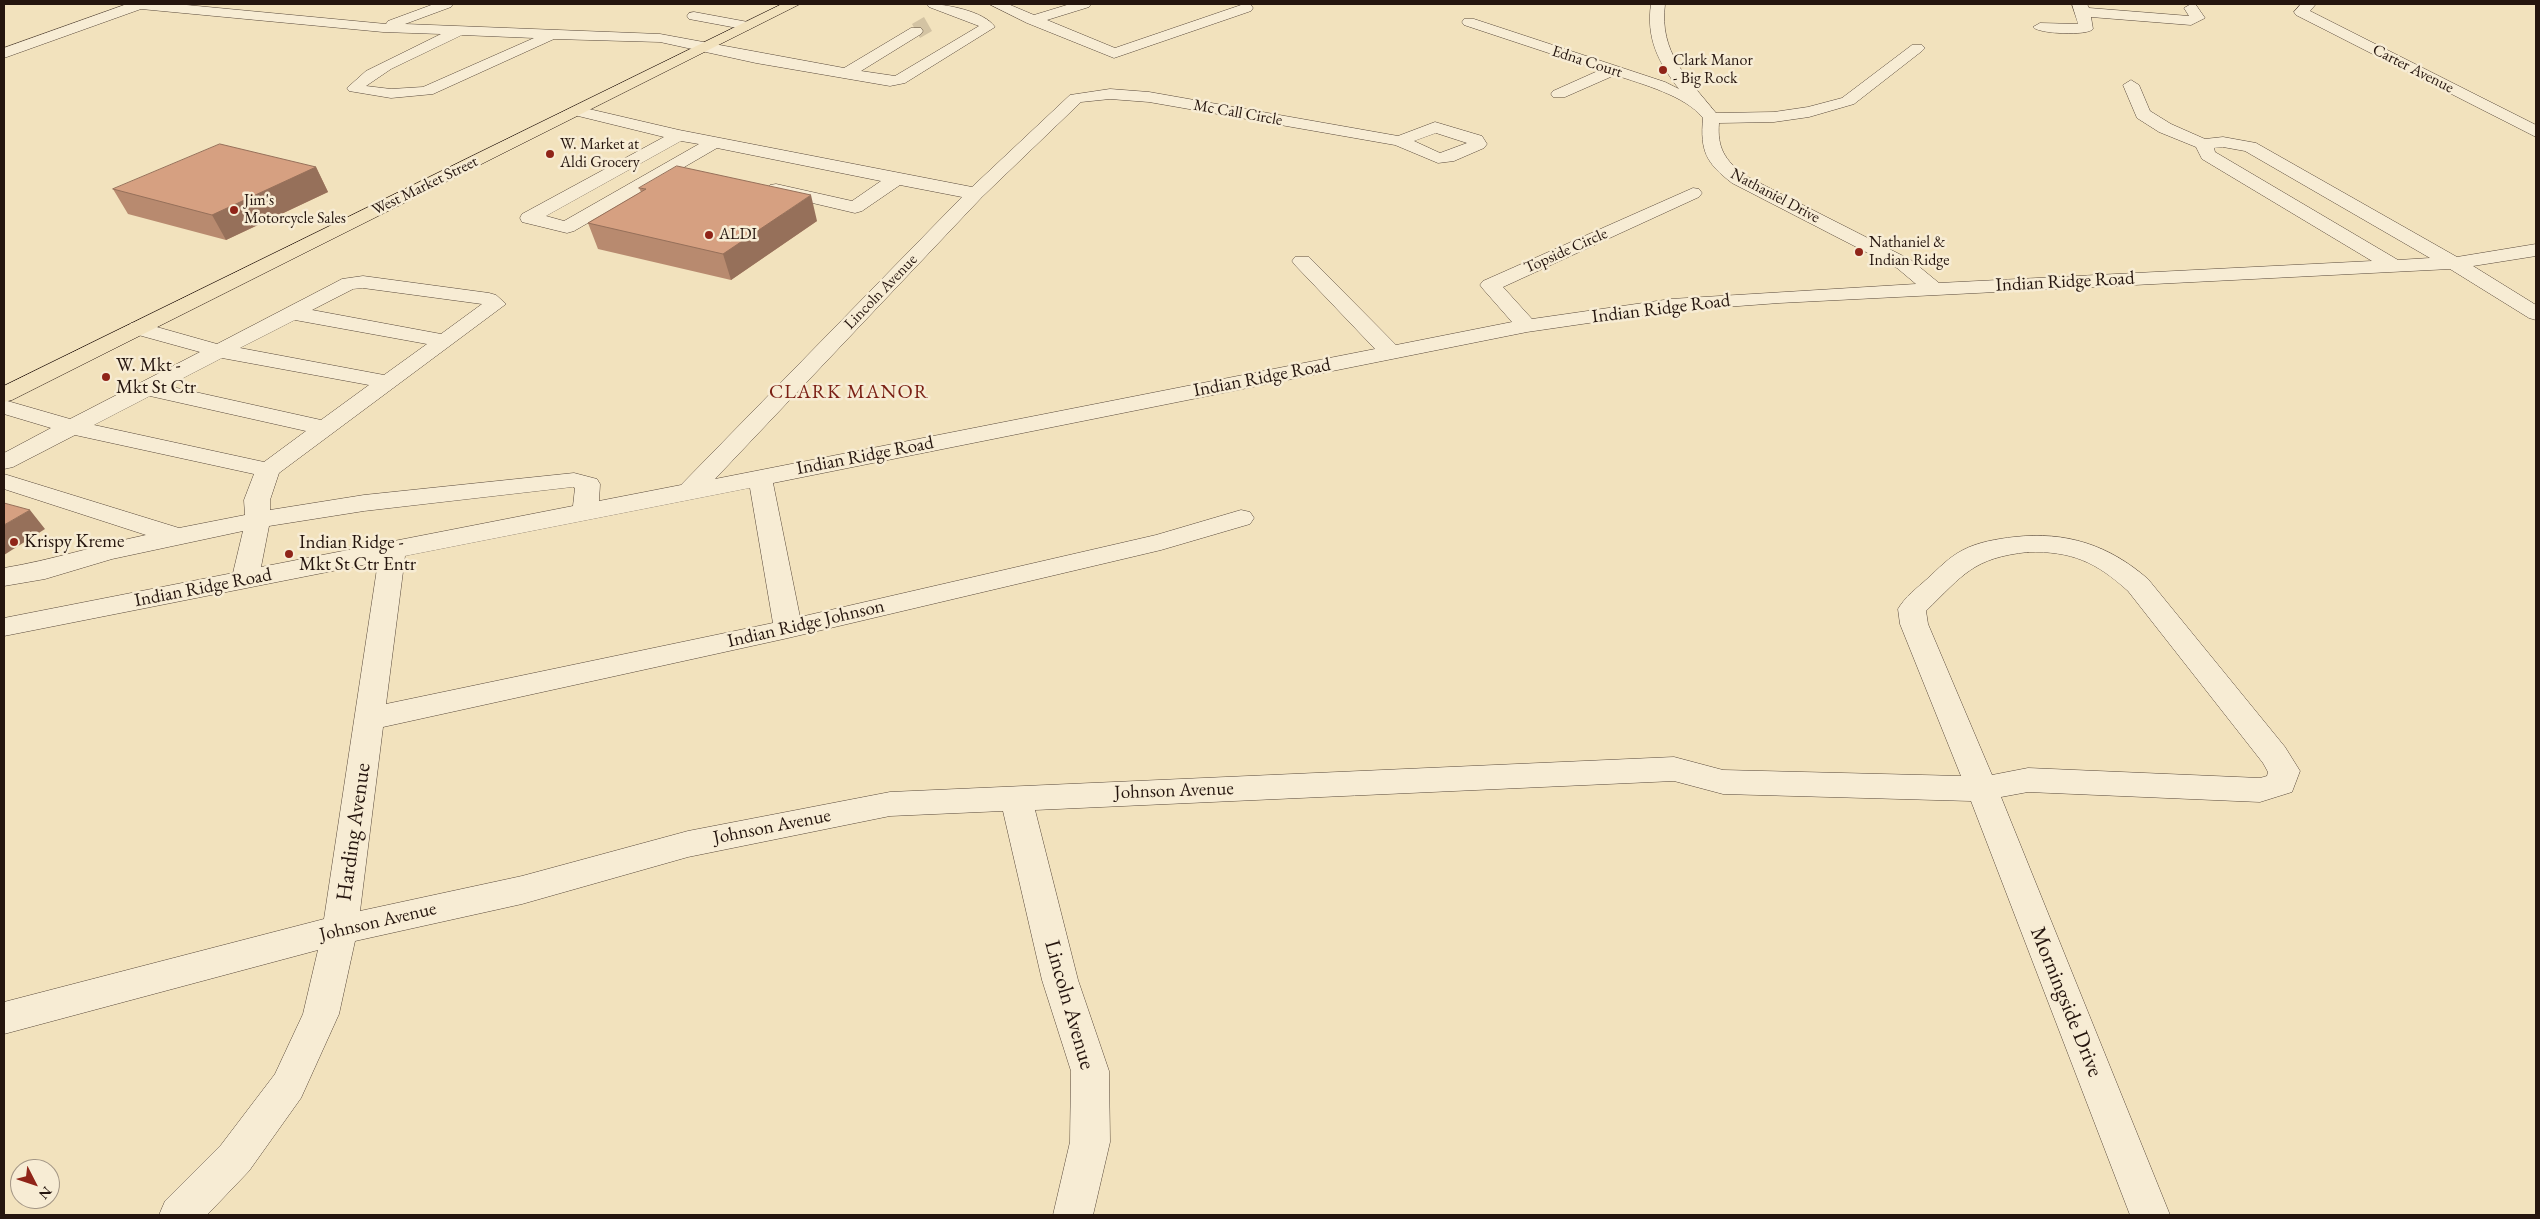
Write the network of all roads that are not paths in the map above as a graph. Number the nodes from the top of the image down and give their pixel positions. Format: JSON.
{"nodes":[{"id":1,"x":138,"y":4,"type":"edge"},
{"id":2,"x":446,"y":4,"type":"edge"},
{"id":3,"x":787,"y":4,"type":"edge"},
{"id":4,"x":934,"y":4,"type":"tunnel mouth"},
{"id":5,"x":996,"y":4,"type":"edge"},
{"id":6,"x":1084,"y":4,"type":"edge"},
{"id":7,"x":1658,"y":4,"type":"edge"},
{"id":8,"x":2309,"y":4,"type":"edge"},
{"id":9,"x":716,"y":7,"type":"dead end"},
{"id":10,"x":958,"y":7,"type":"edge"},
{"id":11,"x":1246,"y":8,"type":"dead end"},
{"id":12,"x":2079,"y":8,"type":"edge"},
{"id":13,"x":2191,"y":8,"type":"dead end"},
{"id":14,"x":694,"y":16,"type":"junction"},
{"id":15,"x":936,"y":20,"type":"tunnel mouth"},
{"id":16,"x":1032,"y":20,"type":"junction"},
{"id":17,"x":1469,"y":22,"type":"dead end"},
{"id":18,"x":680,"y":23,"type":"dead end"},
{"id":19,"x":748,"y":26,"type":"junction"},
{"id":20,"x":2040,"y":27,"type":"dead end"},
{"id":21,"x":383,"y":28,"type":"junction"},
{"id":22,"x":459,"y":31,"type":"junction"},
{"id":23,"x":916,"y":31,"type":"tunnel mouth"},
{"id":24,"x":555,"y":34,"type":"junction"},
{"id":25,"x":706,"y":46,"type":"junction"},
{"id":26,"x":777,"y":48,"type":"dead end"},
{"id":27,"x":1917,"y":48,"type":"dead end"},
{"id":28,"x":4,"y":53,"type":"edge"},
{"id":29,"x":756,"y":58,"type":"junction"},
{"id":30,"x":679,"y":60,"type":"junction"},
{"id":31,"x":707,"y":65,"type":"dead end"},
{"id":32,"x":838,"y":68,"type":"junction"},
{"id":33,"x":736,"y":70,"type":"dead end"},
{"id":34,"x":1614,"y":70,"type":"junction"},
{"id":35,"x":2131,"y":85,"type":"dead end"},
{"id":36,"x":1559,"y":94,"type":"dead end"},
{"id":37,"x":1076,"y":98,"type":"joint"},
{"id":38,"x":576,"y":111,"type":"junction"},
{"id":39,"x":1707,"y":113,"type":"junction"},
{"id":40,"x":2536,"y":132,"type":"edge"},
{"id":41,"x":680,"y":135,"type":"junction"},
{"id":42,"x":1399,"y":141,"type":"dead end"},
{"id":43,"x":715,"y":142,"type":"junction"},
{"id":44,"x":2202,"y":144,"type":"junction"},
{"id":45,"x":675,"y":166,"type":"junction"},
{"id":46,"x":703,"y":173,"type":"edge"},
{"id":47,"x":897,"y":179,"type":"junction"},
{"id":48,"x":760,"y":186,"type":"edge"},
{"id":49,"x":976,"y":193,"type":"junction"},
{"id":50,"x":1692,"y":193,"type":"dead end"},
{"id":51,"x":2536,"y":250,"type":"edge"},
{"id":52,"x":1302,"y":261,"type":"dead end"},
{"id":53,"x":2454,"y":263,"type":"junction"},
{"id":54,"x":2394,"y":266,"type":"junction"},
{"id":55,"x":1934,"y":289,"type":"junction"},
{"id":56,"x":292,"y":313,"type":"junction"},
{"id":57,"x":2536,"y":314,"type":"edge"},
{"id":58,"x":1527,"y":326,"type":"junction"},
{"id":59,"x":139,"y":328,"type":"junction"},
{"id":60,"x":445,"y":341,"type":"junction"},
{"id":61,"x":219,"y":351,"type":"junction"},
{"id":62,"x":1391,"y":353,"type":"junction"},
{"id":63,"x":387,"y":382,"type":"junction"},
{"id":64,"x":146,"y":388,"type":"junction"},
{"id":65,"x":4,"y":395,"type":"edge"},
{"id":66,"x":4,"y":407,"type":"edge"},
{"id":67,"x":72,"y":427,"type":"junction"},
{"id":68,"x":325,"y":428,"type":"junction"},
{"id":69,"x":4,"y":462,"type":"edge"},
{"id":70,"x":268,"y":470,"type":"junction"},
{"id":71,"x":760,"y":477,"type":"junction"},
{"id":72,"x":4,"y":481,"type":"edge"},
{"id":73,"x":690,"y":490,"type":"junction"},
{"id":74,"x":585,"y":512,"type":"junction"},
{"id":75,"x":1241,"y":518,"type":"dead end"},
{"id":76,"x":258,"y":520,"type":"junction"},
{"id":77,"x":178,"y":536,"type":"junction"},
{"id":78,"x":393,"y":550,"type":"junction"},
{"id":79,"x":4,"y":577,"type":"edge"},
{"id":80,"x":245,"y":579,"type":"junction"},
{"id":81,"x":4,"y":627,"type":"edge"},
{"id":82,"x":788,"y":629,"type":"junction"},
{"id":83,"x":369,"y":719,"type":"junction"},
{"id":84,"x":1982,"y":789,"type":"junction"},
{"id":85,"x":1016,"y":798,"type":"junction"},
{"id":86,"x":340,"y":930,"type":"junction"},
{"id":87,"x":4,"y":1018,"type":"edge"},
{"id":88,"x":180,"y":1215,"type":"edge"},
{"id":89,"x":1073,"y":1215,"type":"edge"},
{"id":90,"x":2150,"y":1215,"type":"edge"}],
"edges":[{"from":1,"to":21,"type":"street"},
{"from":1,"to":28,"type":"street"},
{"from":2,"to":21,"type":"street"},
{"from":3,"to":19,"type":"main road","name":"West Market Street"},
{"from":4,"to":10,"type":"street"},
{"from":5,"to":16,"type":"street"},
{"from":6,"to":16,"type":"street"},
{"from":7,"to":39,"type":"street"},
{"from":8,"to":40,"type":"street","name":"Carter Avenue"},
{"from":9,"to":14,"type":"street"},
{"from":10,"to":15,"type":"street"},
{"from":10,"to":32,"type":"street"},
{"from":11,"to":16,"type":"street"},
{"from":12,"to":13,"type":"street"},
{"from":12,"to":20,"type":"street"},
{"from":14,"to":18,"type":"street"},
{"from":14,"to":19,"type":"street"},
{"from":17,"to":34,"type":"street","name":"Edna Court"},
{"from":19,"to":25,"type":"main road","name":"West Market Street"},
{"from":21,"to":22,"type":"street"},
{"from":22,"to":24,"type":"street"},
{"from":22,"to":24,"type":"street"},
{"from":23,"to":32,"type":"street"},
{"from":24,"to":25,"type":"street"},
{"from":25,"to":29,"type":"street"},
{"from":25,"to":30,"type":"main road","name":"West Market Street"},
{"from":26,"to":29,"type":"street"},
{"from":27,"to":39,"type":"street"},
{"from":29,"to":32,"type":"street"},
{"from":30,"to":31,"type":"street"},
{"from":30,"to":38,"type":"main road","name":"West Market Street"},
{"from":32,"to":33,"type":"street"},
{"from":34,"to":36,"type":"street"},
{"from":34,"to":39,"type":"street","name":"Edna Court"},
{"from":35,"to":44,"type":"street"},
{"from":37,"to":42,"type":"street","name":"Mc Call Circle"},
{"from":37,"to":49,"type":"street","name":"Lincoln Avenue"},
{"from":38,"to":41,"type":"street"},
{"from":38,"to":59,"type":"main road","name":"West Market Street"},
{"from":39,"to":55,"type":"street","name":"Nathaniel Drive"},
{"from":41,"to":43,"type":"street"},
{"from":41,"to":45,"type":"street"},
{"from":43,"to":45,"type":"street"},
{"from":43,"to":47,"type":"street"},
{"from":44,"to":53,"type":"street"},
{"from":44,"to":54,"type":"street"},
{"from":45,"to":46,"type":"street"},
{"from":47,"to":48,"type":"street"},
{"from":47,"to":49,"type":"street"},
{"from":49,"to":73,"type":"street","name":"Lincoln Avenue"},
{"from":50,"to":58,"type":"street","name":"Topside Circle"},
{"from":51,"to":53,"type":"street","name":"Indian Ridge Road"},
{"from":52,"to":62,"type":"street"},
{"from":53,"to":54,"type":"street","name":"Indian Ridge Road"},
{"from":53,"to":57,"type":"street"},
{"from":54,"to":55,"type":"street","name":"Indian Ridge Road"},
{"from":55,"to":58,"type":"street","name":"Indian Ridge Road"},
{"from":56,"to":60,"type":"street"},
{"from":56,"to":60,"type":"street"},
{"from":56,"to":61,"type":"street"},
{"from":58,"to":62,"type":"street","name":"Indian Ridge Road"},
{"from":59,"to":61,"type":"street"},
{"from":59,"to":65,"type":"main road","name":"West Market Street"},
{"from":60,"to":63,"type":"street"},
{"from":61,"to":63,"type":"street"},
{"from":61,"to":64,"type":"street"},
{"from":62,"to":71,"type":"street","name":"Indian Ridge Road"},
{"from":63,"to":68,"type":"street"},
{"from":64,"to":67,"type":"street"},
{"from":64,"to":68,"type":"street"},
{"from":66,"to":67,"type":"street"},
{"from":67,"to":69,"type":"street"},
{"from":67,"to":70,"type":"street"},
{"from":68,"to":70,"type":"street"},
{"from":70,"to":76,"type":"street"},
{"from":71,"to":73,"type":"street","name":"Indian Ridge Road"},
{"from":71,"to":82,"type":"street"},
{"from":72,"to":77,"type":"street"},
{"from":73,"to":74,"type":"street","name":"Indian Ridge Road"},
{"from":74,"to":76,"type":"street"},
{"from":74,"to":78,"type":"street","name":"Indian Ridge Road"},
{"from":75,"to":82,"type":"street","name":"Indian Ridge Johnson"},
{"from":76,"to":77,"type":"street"},
{"from":76,"to":80,"type":"street"},
{"from":77,"to":79,"type":"street"},
{"from":78,"to":80,"type":"street","name":"Indian Ridge Road"},
{"from":78,"to":83,"type":"street","name":"Harding Avenue"},
{"from":80,"to":81,"type":"street","name":"Indian Ridge Road"},
{"from":82,"to":83,"type":"street","name":"Indian Ridge Johnson"},
{"from":83,"to":86,"type":"street","name":"Harding Avenue"},
{"from":84,"to":84,"type":"street","name":"Morningside Drive"},
{"from":84,"to":85,"type":"street","name":"Johnson Avenue"},
{"from":84,"to":90,"type":"street","name":"Morningside Drive"},
{"from":85,"to":86,"type":"street","name":"Johnson Avenue"},
{"from":85,"to":89,"type":"street","name":"Lincoln Avenue"},
{"from":86,"to":87,"type":"street","name":"Johnson Avenue"},
{"from":86,"to":88,"type":"street","name":"Harding Avenue"}]}
